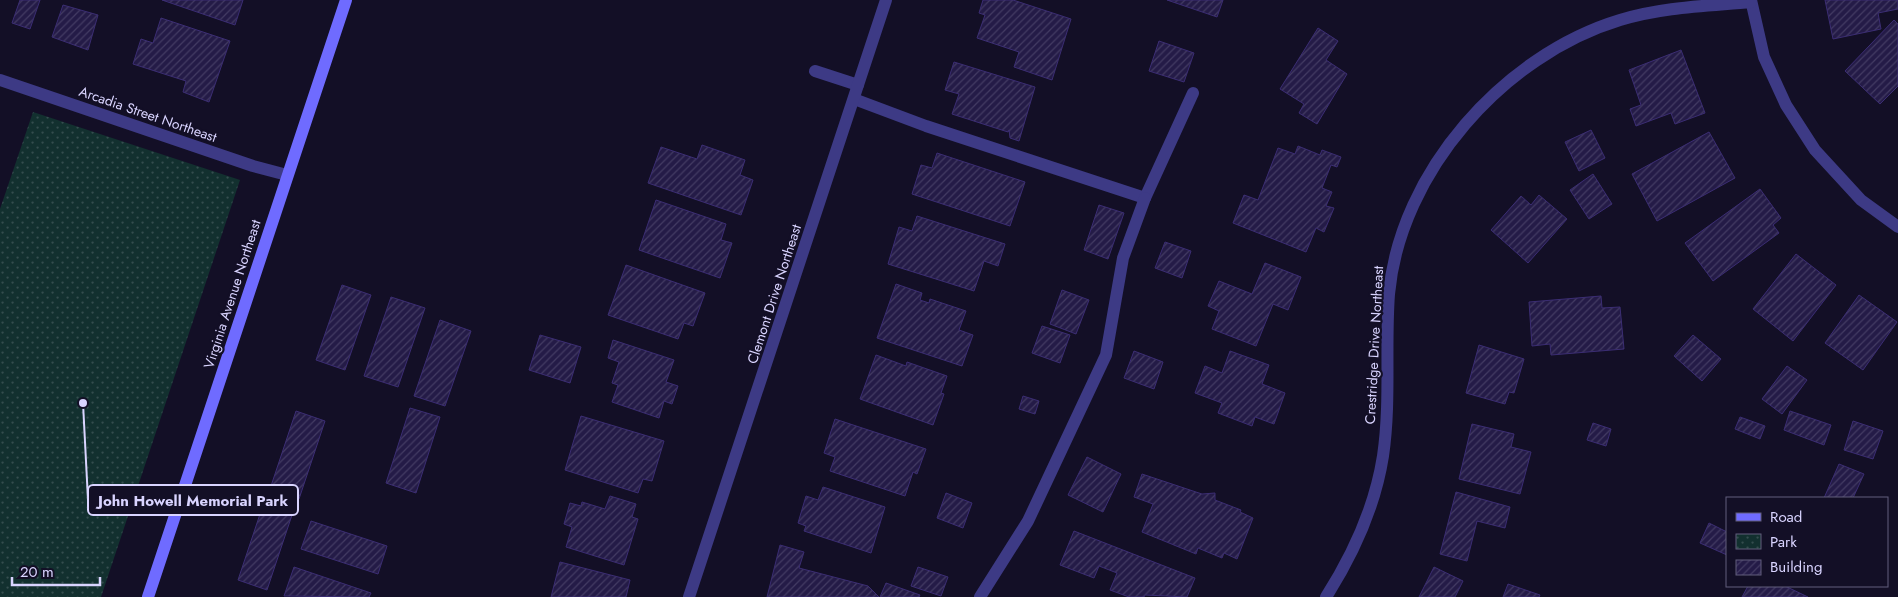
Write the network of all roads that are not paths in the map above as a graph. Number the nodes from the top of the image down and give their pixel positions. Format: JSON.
{"nodes":[{"id":1,"x":346,"y":0,"type":"edge"},
{"id":2,"x":886,"y":0,"type":"edge"},
{"id":3,"x":1751,"y":1,"type":"edge"},
{"id":4,"x":815,"y":71,"type":"dead end"},
{"id":5,"x":0,"y":80,"type":"edge"},
{"id":6,"x":858,"y":85,"type":"junction"},
{"id":7,"x":1193,"y":92,"type":"dead end"},
{"id":8,"x":854,"y":99,"type":"junction"},
{"id":9,"x":287,"y":175,"type":"junction"},
{"id":10,"x":1145,"y":198,"type":"junction"},
{"id":11,"x":1898,"y":227,"type":"edge"},
{"id":12,"x":148,"y":597,"type":"edge"},
{"id":13,"x":689,"y":597,"type":"edge"},
{"id":14,"x":980,"y":597,"type":"edge"},
{"id":15,"x":1326,"y":597,"type":"edge"}],
"edges":[{"from":1,"to":9,"type":"street","name":"Virginia Avenue Northeast"},
{"from":2,"to":6,"type":"street","name":"Clemont Drive Northeast"},
{"from":3,"to":11,"type":"street"},
{"from":3,"to":15,"type":"street","name":"Crestridge Drive Northeast"},
{"from":4,"to":6,"type":"street"},
{"from":5,"to":9,"type":"street","name":"Arcadia Street Northeast"},
{"from":6,"to":8,"type":"street","name":"Clemont Drive Northeast"},
{"from":7,"to":10,"type":"street"},
{"from":8,"to":10,"type":"street"},
{"from":8,"to":13,"type":"street","name":"Clemont Drive Northeast"},
{"from":9,"to":12,"type":"street","name":"Virginia Avenue Northeast"},
{"from":10,"to":14,"type":"street"}]}
